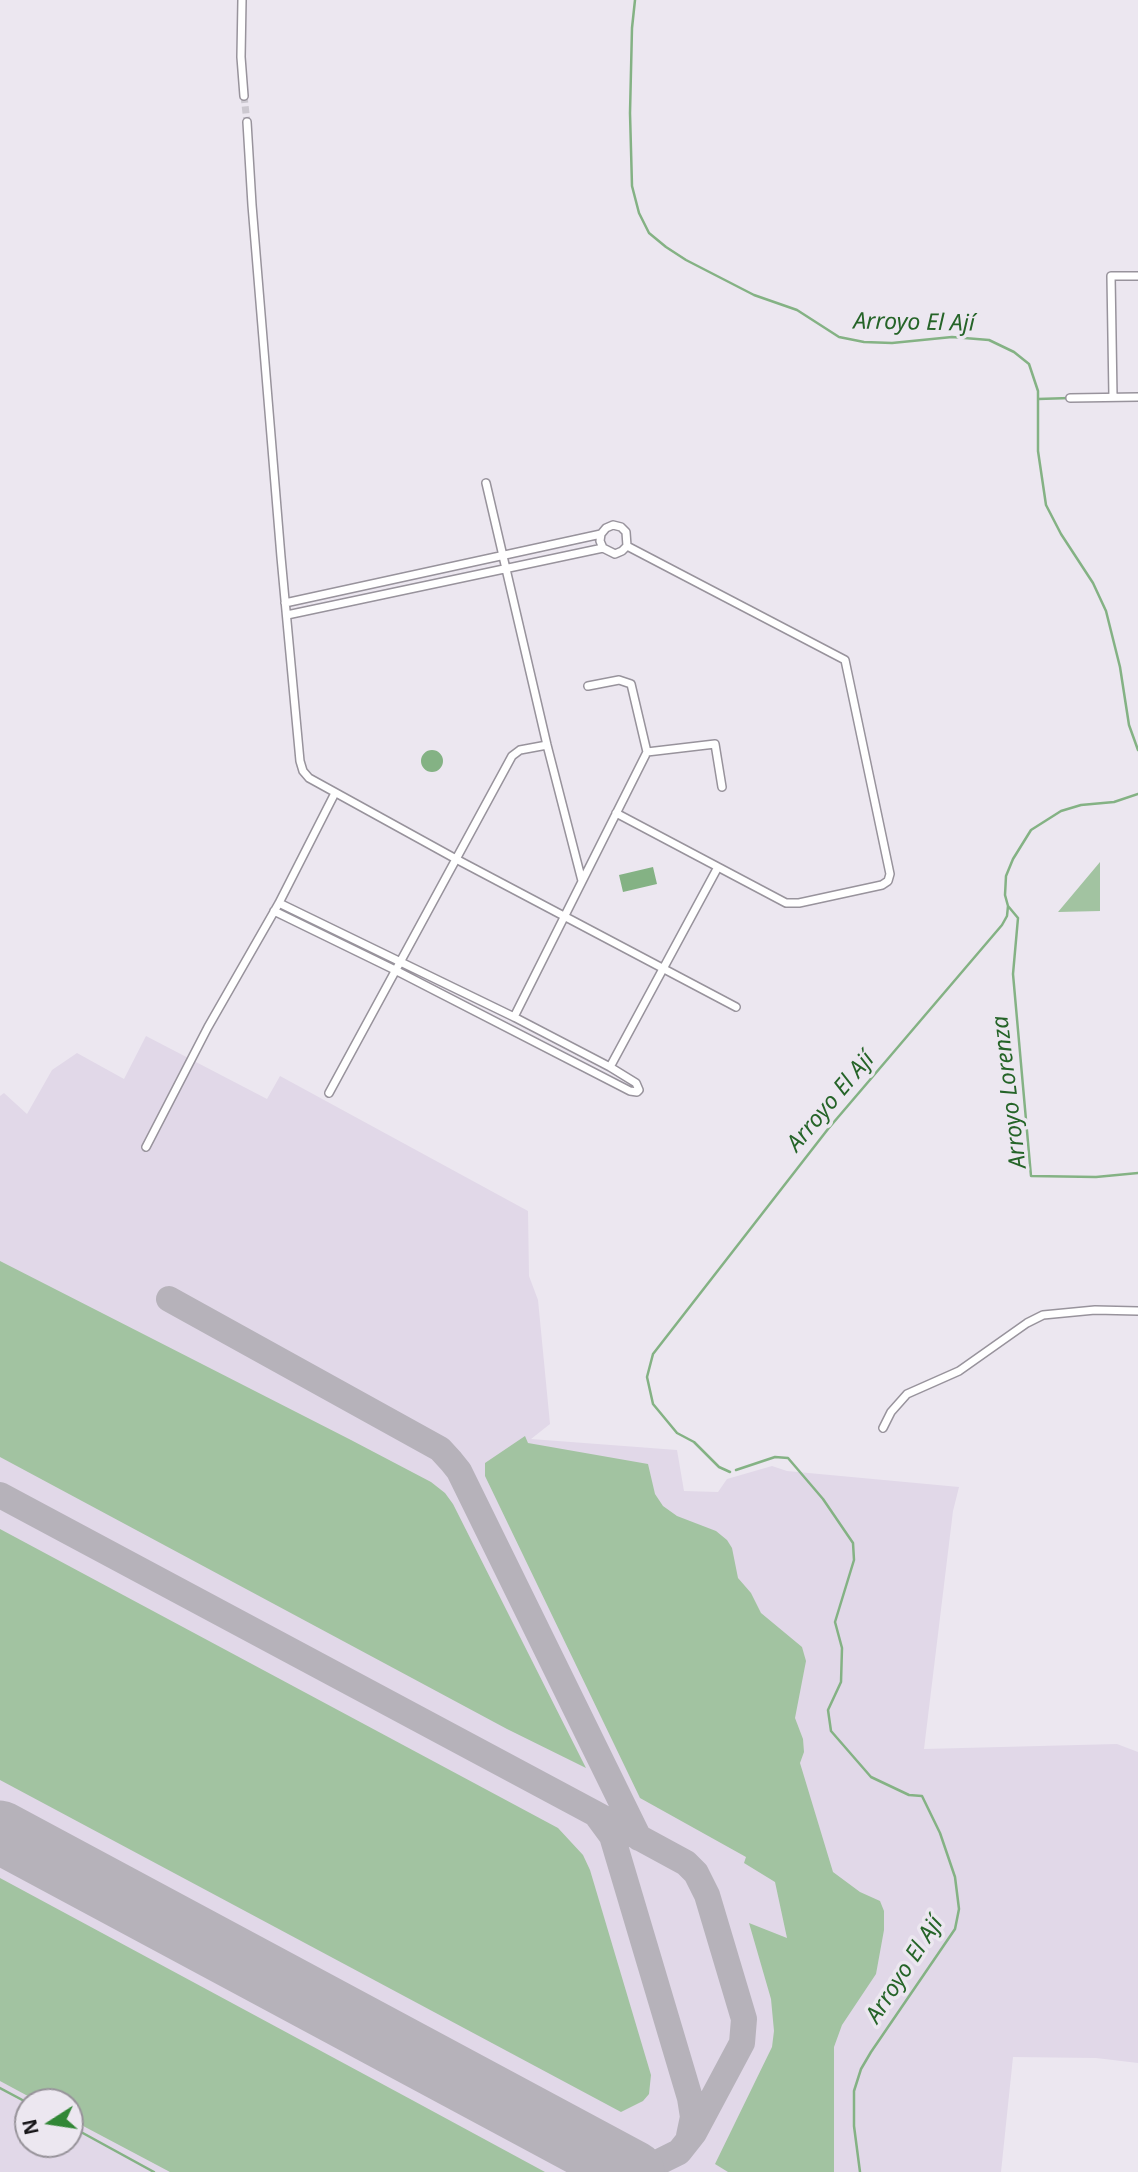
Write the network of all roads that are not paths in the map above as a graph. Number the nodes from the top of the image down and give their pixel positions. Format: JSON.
{"nodes":[{"id":1,"x":242,"y":0,"type":"edge"},
{"id":2,"x":244,"y":96,"type":"tunnel mouth"},
{"id":3,"x":247,"y":122,"type":"tunnel mouth"},
{"id":4,"x":1138,"y":276,"type":"edge"},
{"id":5,"x":1114,"y":397,"type":"junction"},
{"id":6,"x":1138,"y":397,"type":"edge"},
{"id":7,"x":1070,"y":398,"type":"dead end"},
{"id":8,"x":486,"y":483,"type":"dead end"},
{"id":9,"x":601,"y":534,"type":"junction"},
{"id":10,"x":627,"y":546,"type":"junction"},
{"id":11,"x":603,"y":548,"type":"junction"},
{"id":12,"x":503,"y":556,"type":"junction"},
{"id":13,"x":506,"y":569,"type":"junction"},
{"id":14,"x":285,"y":603,"type":"junction"},
{"id":15,"x":287,"y":615,"type":"junction"},
{"id":16,"x":589,"y":686,"type":"dead end"},
{"id":17,"x":547,"y":745,"type":"junction"},
{"id":18,"x":647,"y":752,"type":"junction"},
{"id":19,"x":722,"y":787,"type":"dead end"},
{"id":20,"x":335,"y":793,"type":"junction"},
{"id":21,"x":616,"y":813,"type":"junction"},
{"id":22,"x":456,"y":859,"type":"junction"},
{"id":23,"x":718,"y":867,"type":"junction"},
{"id":24,"x":582,"y":882,"type":"junction"},
{"id":25,"x":279,"y":903,"type":"junction"},
{"id":26,"x":274,"y":911,"type":"junction"},
{"id":27,"x":564,"y":917,"type":"junction"},
{"id":28,"x":398,"y":966,"type":"junction"},
{"id":29,"x":663,"y":968,"type":"junction"},
{"id":30,"x":736,"y":1007,"type":"dead end"},
{"id":31,"x":514,"y":1017,"type":"junction"},
{"id":32,"x":610,"y":1067,"type":"junction"},
{"id":33,"x":329,"y":1093,"type":"dead end"},
{"id":34,"x":146,"y":1147,"type":"dead end"},
{"id":35,"x":1138,"y":1311,"type":"edge"},
{"id":36,"x":883,"y":1428,"type":"dead end"}],
"edges":[{"from":1,"to":2,"type":"street"},
{"from":3,"to":14,"type":"street"},
{"from":4,"to":5,"type":"street"},
{"from":5,"to":6,"type":"street"},
{"from":5,"to":7,"type":"street"},
{"from":8,"to":12,"type":"street"},
{"from":9,"to":10,"type":"street"},
{"from":9,"to":11,"type":"street"},
{"from":9,"to":12,"type":"street"},
{"from":10,"to":11,"type":"street"},
{"from":10,"to":23,"type":"street"},
{"from":11,"to":13,"type":"street"},
{"from":12,"to":13,"type":"street"},
{"from":12,"to":14,"type":"street"},
{"from":13,"to":15,"type":"street"},
{"from":13,"to":17,"type":"street"},
{"from":14,"to":15,"type":"street"},
{"from":15,"to":20,"type":"street"},
{"from":16,"to":18,"type":"street"},
{"from":17,"to":22,"type":"street"},
{"from":17,"to":24,"type":"street"},
{"from":18,"to":19,"type":"street"},
{"from":18,"to":21,"type":"street"},
{"from":20,"to":22,"type":"street"},
{"from":20,"to":25,"type":"street"},
{"from":21,"to":23,"type":"street"},
{"from":21,"to":24,"type":"street"},
{"from":22,"to":27,"type":"street"},
{"from":22,"to":28,"type":"street"},
{"from":23,"to":29,"type":"street"},
{"from":24,"to":27,"type":"street"},
{"from":25,"to":26,"type":"street"},
{"from":25,"to":28,"type":"street"},
{"from":26,"to":28,"type":"street"},
{"from":26,"to":34,"type":"street"},
{"from":27,"to":29,"type":"street"},
{"from":27,"to":31,"type":"street"},
{"from":28,"to":31,"type":"street"},
{"from":28,"to":32,"type":"street"},
{"from":28,"to":33,"type":"street"},
{"from":29,"to":30,"type":"street"},
{"from":29,"to":32,"type":"street"},
{"from":31,"to":32,"type":"street"},
{"from":35,"to":36,"type":"street"}]}
